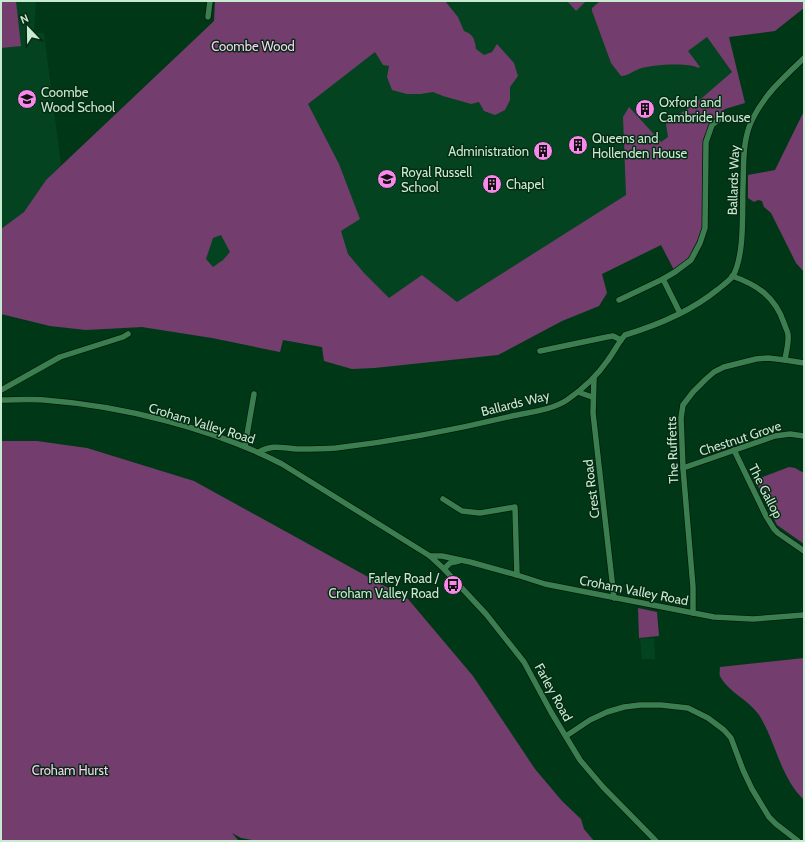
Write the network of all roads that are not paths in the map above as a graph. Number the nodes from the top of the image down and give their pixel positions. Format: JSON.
{"nodes":[{"id":1,"x":210,"y":1,"type":"edge"},
{"id":2,"x":208,"y":17,"type":"dead end"},
{"id":3,"x":804,"y":58,"type":"edge"},
{"id":4,"x":721,"y":118,"type":"dead end"},
{"id":5,"x":732,"y":276,"type":"junction"},
{"id":6,"x":663,"y":279,"type":"junction"},
{"id":7,"x":619,"y":300,"type":"dead end"},
{"id":8,"x":680,"y":313,"type":"junction"},
{"id":9,"x":128,"y":334,"type":"dead end"},
{"id":10,"x":621,"y":340,"type":"junction"},
{"id":11,"x":540,"y":351,"type":"dead end"},
{"id":12,"x":785,"y":360,"type":"junction"},
{"id":13,"x":804,"y":363,"type":"edge"},
{"id":14,"x":594,"y":378,"type":"junction"},
{"id":15,"x":1,"y":390,"type":"edge"},
{"id":16,"x":578,"y":392,"type":"junction"},
{"id":17,"x":254,"y":394,"type":"dead end"},
{"id":18,"x":592,"y":397,"type":"junction"},
{"id":19,"x":1,"y":400,"type":"edge"},
{"id":20,"x":804,"y":436,"type":"edge"},
{"id":21,"x":245,"y":446,"type":"junction"},
{"id":22,"x":734,"y":450,"type":"junction"},
{"id":23,"x":259,"y":452,"type":"junction"},
{"id":24,"x":683,"y":468,"type":"junction"},
{"id":25,"x":443,"y":499,"type":"dead end"},
{"id":26,"x":804,"y":550,"type":"edge"},
{"id":27,"x":430,"y":556,"type":"junction"},
{"id":28,"x":463,"y":560,"type":"junction"},
{"id":29,"x":444,"y":569,"type":"junction"},
{"id":30,"x":517,"y":574,"type":"junction"},
{"id":31,"x":614,"y":598,"type":"junction"},
{"id":32,"x":693,"y":613,"type":"junction"},
{"id":33,"x":804,"y":615,"type":"edge"},
{"id":34,"x":566,"y":736,"type":"junction"},
{"id":35,"x":656,"y":841,"type":"edge"},
{"id":36,"x":798,"y":841,"type":"edge"}],
"edges":[{"from":1,"to":2,"type":"street"},
{"from":3,"to":5,"type":"street","name":"Ballards Way"},
{"from":4,"to":6,"type":"street"},
{"from":5,"to":8,"type":"street","name":"Ballards Way"},
{"from":5,"to":12,"type":"street"},
{"from":6,"to":7,"type":"street"},
{"from":6,"to":8,"type":"street"},
{"from":8,"to":10,"type":"street","name":"Ballards Way"},
{"from":9,"to":15,"type":"street"},
{"from":10,"to":11,"type":"street"},
{"from":10,"to":14,"type":"street","name":"Ballards Way"},
{"from":12,"to":13,"type":"street","name":"The Ruffetts"},
{"from":12,"to":24,"type":"street","name":"The Ruffetts"},
{"from":14,"to":16,"type":"street","name":"Ballards Way"},
{"from":14,"to":18,"type":"street","name":"Crest Road"},
{"from":16,"to":18,"type":"street"},
{"from":16,"to":23,"type":"street","name":"Ballards Way"},
{"from":17,"to":21,"type":"street"},
{"from":18,"to":31,"type":"street","name":"Crest Road"},
{"from":19,"to":21,"type":"street","name":"Croham Valley Road"},
{"from":20,"to":22,"type":"street","name":"Chestnut Grove"},
{"from":21,"to":23,"type":"street","name":"Croham Valley Road"},
{"from":22,"to":24,"type":"street","name":"Chestnut Grove"},
{"from":22,"to":26,"type":"street","name":"The Gallop"},
{"from":23,"to":27,"type":"street","name":"Croham Valley Road"},
{"from":24,"to":32,"type":"street","name":"The Ruffetts"},
{"from":25,"to":30,"type":"street"},
{"from":27,"to":28,"type":"street","name":"Croham Valley Road"},
{"from":27,"to":29,"type":"street","name":"Farley Road"},
{"from":28,"to":29,"type":"street"},
{"from":28,"to":30,"type":"street","name":"Croham Valley Road"},
{"from":29,"to":34,"type":"street","name":"Farley Road"},
{"from":30,"to":31,"type":"street","name":"Croham Valley Road"},
{"from":31,"to":32,"type":"street","name":"Croham Valley Road"},
{"from":32,"to":33,"type":"street","name":"Croham Valley Road"},
{"from":34,"to":35,"type":"street","name":"Farley Road"},
{"from":34,"to":36,"type":"street"}]}
